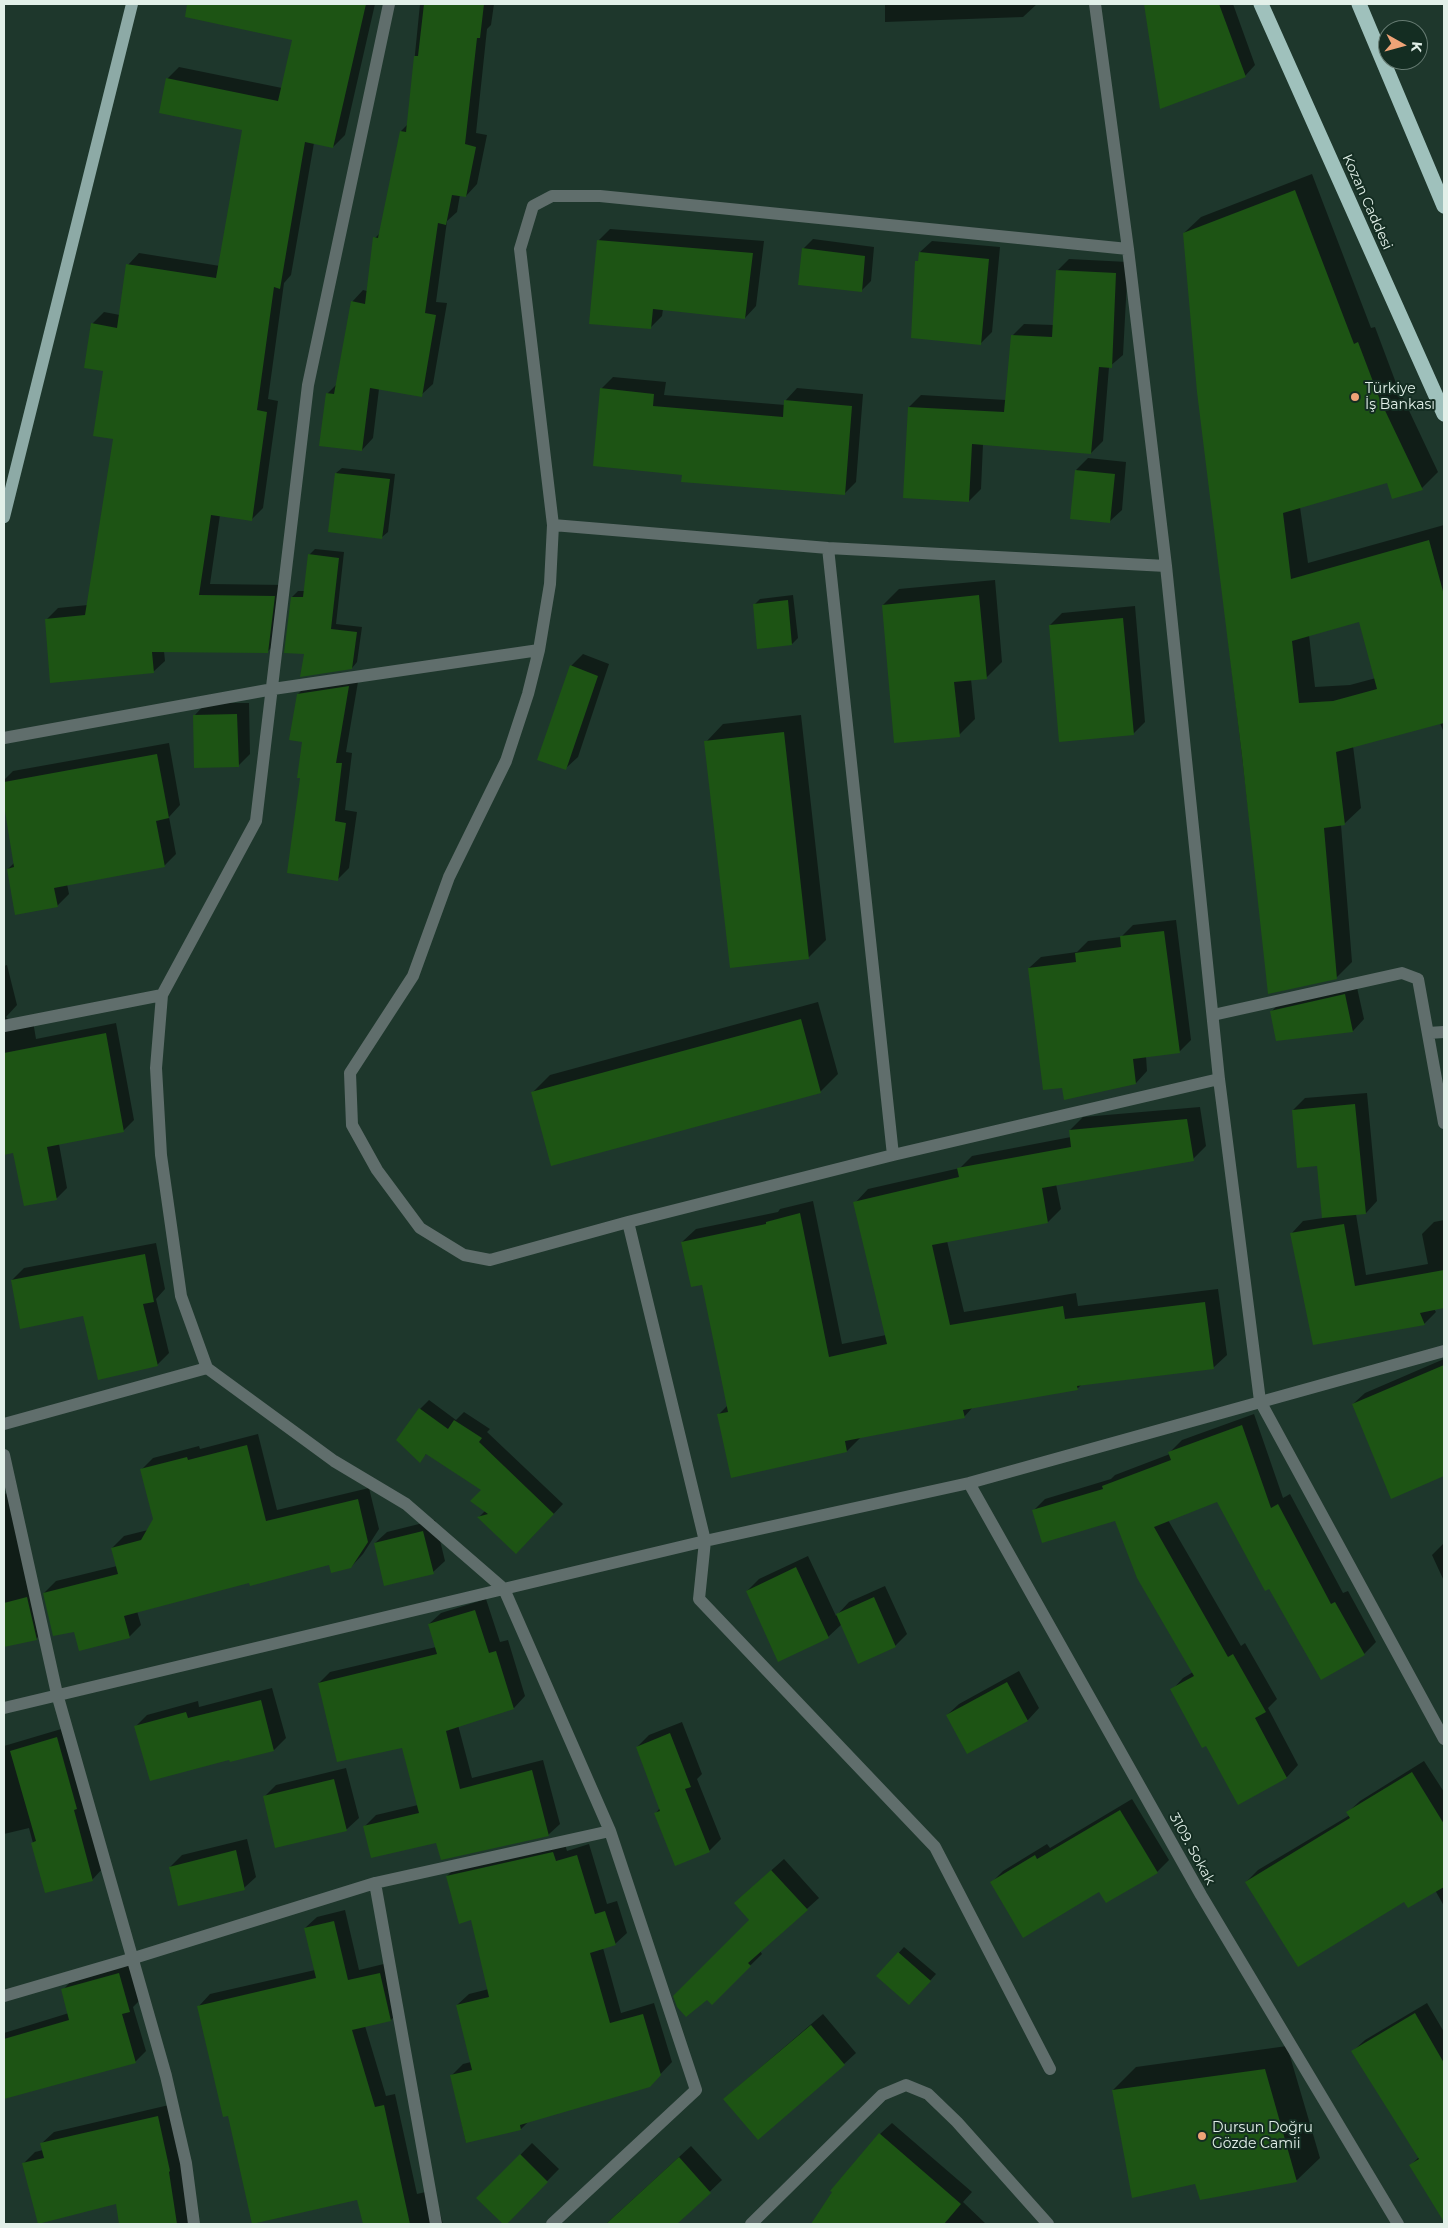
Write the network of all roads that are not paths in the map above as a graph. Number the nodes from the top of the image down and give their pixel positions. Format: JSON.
{"nodes":[{"id":1,"x":132,"y":4,"type":"edge"},
{"id":2,"x":389,"y":4,"type":"edge"},
{"id":3,"x":1095,"y":4,"type":"edge"},
{"id":4,"x":1261,"y":4,"type":"edge"},
{"id":5,"x":1359,"y":4,"type":"edge"},
{"id":6,"x":1444,"y":203,"type":"edge"},
{"id":7,"x":1128,"y":249,"type":"junction"},
{"id":8,"x":1444,"y":414,"type":"edge"},
{"id":9,"x":4,"y":517,"type":"edge"},
{"id":10,"x":553,"y":525,"type":"junction"},
{"id":11,"x":828,"y":548,"type":"junction"},
{"id":12,"x":1166,"y":566,"type":"junction"},
{"id":13,"x":539,"y":650,"type":"junction"},
{"id":14,"x":273,"y":689,"type":"junction"},
{"id":15,"x":4,"y":738,"type":"edge"},
{"id":16,"x":162,"y":995,"type":"junction"},
{"id":17,"x":1213,"y":1015,"type":"junction"},
{"id":18,"x":4,"y":1026,"type":"edge"},
{"id":19,"x":1444,"y":1032,"type":"edge"},
{"id":20,"x":1428,"y":1033,"type":"junction"},
{"id":21,"x":1219,"y":1079,"type":"junction"},
{"id":22,"x":1444,"y":1123,"type":"edge"},
{"id":23,"x":893,"y":1155,"type":"junction"},
{"id":24,"x":628,"y":1222,"type":"junction"},
{"id":25,"x":1444,"y":1350,"type":"edge"},
{"id":26,"x":207,"y":1368,"type":"junction"},
{"id":27,"x":1260,"y":1401,"type":"junction"},
{"id":28,"x":4,"y":1424,"type":"edge"},
{"id":29,"x":4,"y":1455,"type":"edge"},
{"id":30,"x":969,"y":1483,"type":"junction"},
{"id":31,"x":705,"y":1542,"type":"junction"},
{"id":32,"x":504,"y":1589,"type":"junction"},
{"id":33,"x":57,"y":1694,"type":"junction"},
{"id":34,"x":4,"y":1708,"type":"edge"},
{"id":35,"x":1444,"y":1739,"type":"edge"},
{"id":36,"x":610,"y":1831,"type":"junction"},
{"id":37,"x":375,"y":1883,"type":"junction"},
{"id":38,"x":134,"y":1958,"type":"junction"},
{"id":39,"x":4,"y":1996,"type":"edge"},
{"id":40,"x":1050,"y":2069,"type":"dead end"},
{"id":41,"x":194,"y":2224,"type":"edge"},
{"id":42,"x":436,"y":2224,"type":"edge"},
{"id":43,"x":552,"y":2224,"type":"edge"},
{"id":44,"x":751,"y":2224,"type":"edge"},
{"id":45,"x":1048,"y":2224,"type":"edge"},
{"id":46,"x":1398,"y":2224,"type":"edge"}],
"edges":[{"from":1,"to":9,"type":"main road"},
{"from":2,"to":14,"type":"street"},
{"from":3,"to":7,"type":"street"},
{"from":4,"to":8,"type":"highway","name":"Kozan Caddesi"},
{"from":5,"to":6,"type":"highway"},
{"from":7,"to":10,"type":"street"},
{"from":7,"to":12,"type":"street"},
{"from":10,"to":11,"type":"street"},
{"from":10,"to":13,"type":"street"},
{"from":11,"to":12,"type":"street"},
{"from":11,"to":23,"type":"street"},
{"from":12,"to":17,"type":"street"},
{"from":13,"to":14,"type":"street"},
{"from":13,"to":24,"type":"street"},
{"from":14,"to":15,"type":"street"},
{"from":14,"to":16,"type":"street"},
{"from":16,"to":18,"type":"street"},
{"from":16,"to":26,"type":"street"},
{"from":17,"to":20,"type":"street"},
{"from":17,"to":21,"type":"street"},
{"from":19,"to":20,"type":"street"},
{"from":20,"to":22,"type":"street"},
{"from":21,"to":23,"type":"street"},
{"from":21,"to":27,"type":"street"},
{"from":23,"to":24,"type":"street"},
{"from":24,"to":31,"type":"street"},
{"from":25,"to":27,"type":"street"},
{"from":26,"to":28,"type":"street"},
{"from":26,"to":32,"type":"street"},
{"from":27,"to":30,"type":"street"},
{"from":27,"to":35,"type":"street"},
{"from":29,"to":33,"type":"street"},
{"from":30,"to":31,"type":"street"},
{"from":30,"to":46,"type":"street","name":"3109. Sokak"},
{"from":31,"to":32,"type":"street"},
{"from":31,"to":40,"type":"street"},
{"from":32,"to":33,"type":"street"},
{"from":32,"to":36,"type":"street"},
{"from":33,"to":34,"type":"street"},
{"from":33,"to":38,"type":"street"},
{"from":36,"to":37,"type":"street"},
{"from":36,"to":43,"type":"street"},
{"from":37,"to":38,"type":"street"},
{"from":37,"to":42,"type":"street"},
{"from":38,"to":39,"type":"street"},
{"from":38,"to":41,"type":"street"},
{"from":44,"to":45,"type":"street"}]}
